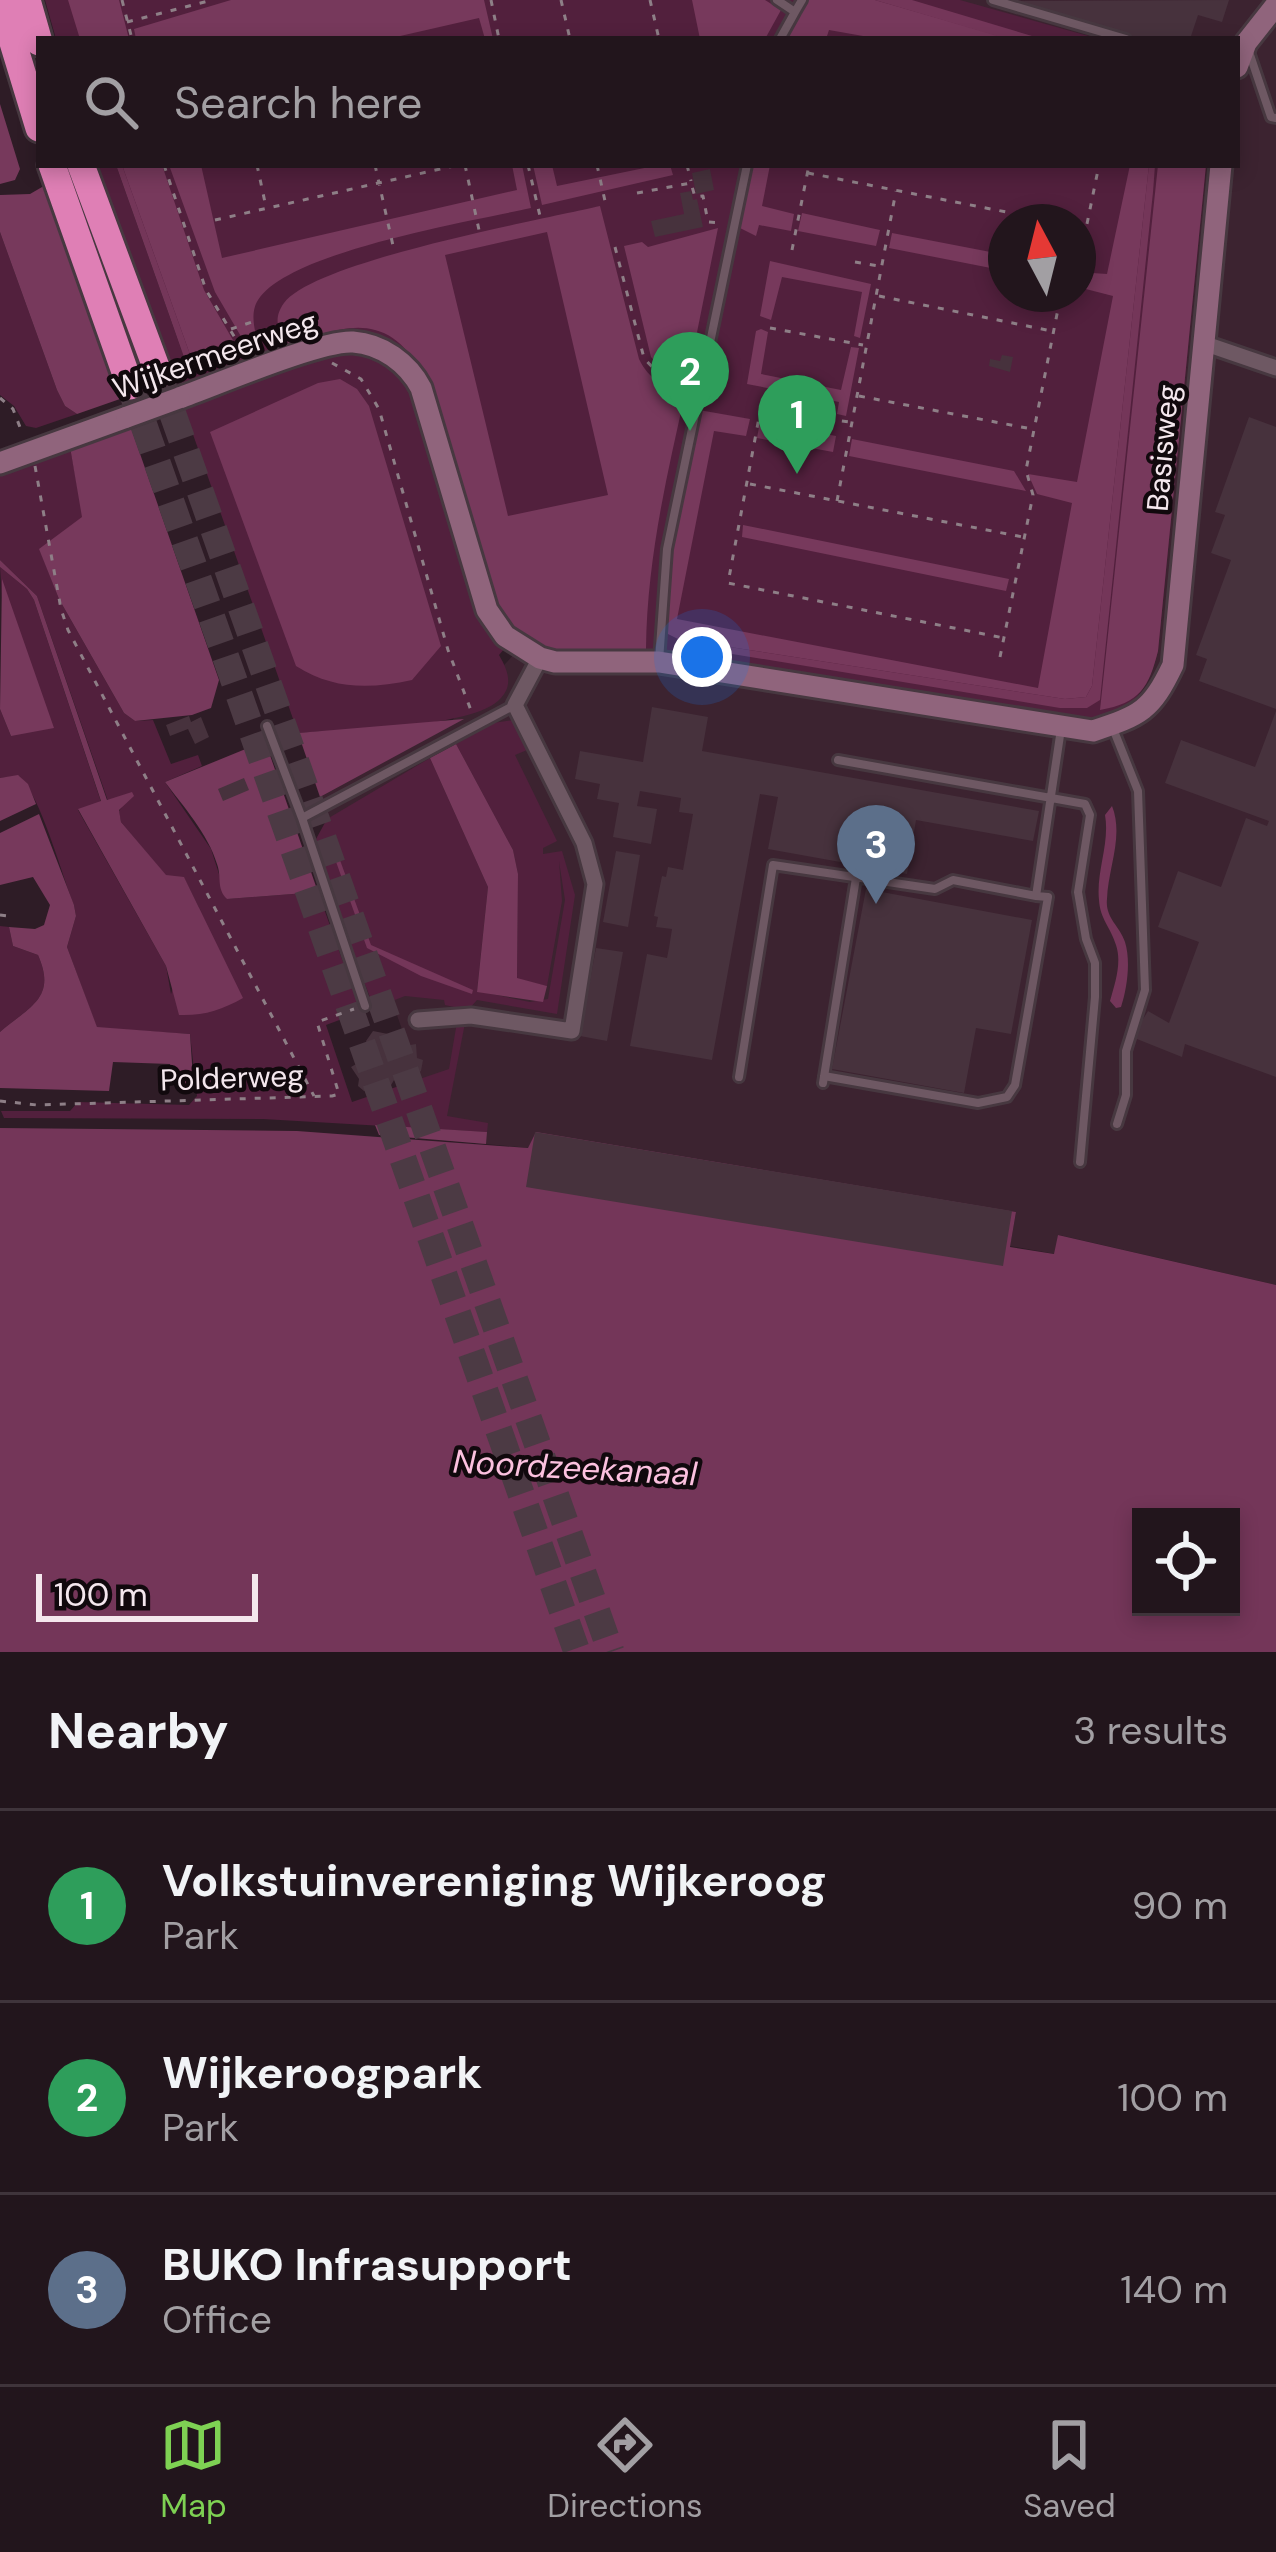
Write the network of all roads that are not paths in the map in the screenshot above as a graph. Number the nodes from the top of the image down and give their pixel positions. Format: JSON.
{"nodes":[{"id":1,"x":0,"y":0,"type":"edge"},
{"id":2,"x":27,"y":0,"type":"edge"},
{"id":3,"x":776,"y":0,"type":"edge"},
{"id":4,"x":802,"y":0,"type":"edge"},
{"id":5,"x":993,"y":0,"type":"edge"},
{"id":6,"x":1276,"y":5,"type":"edge"},
{"id":7,"x":795,"y":12,"type":"junction"},
{"id":8,"x":37,"y":36,"type":"edge"},
{"id":9,"x":782,"y":36,"type":"edge"},
{"id":10,"x":1116,"y":36,"type":"edge"},
{"id":11,"x":1246,"y":43,"type":"junction"},
{"id":12,"x":1240,"y":59,"type":"edge"},
{"id":13,"x":36,"y":118,"type":"edge"},
{"id":14,"x":1276,"y":118,"type":"edge"},
{"id":15,"x":53,"y":168,"type":"edge"},
{"id":16,"x":82,"y":168,"type":"edge"},
{"id":17,"x":746,"y":168,"type":"edge"},
{"id":18,"x":1221,"y":168,"type":"edge"},
{"id":19,"x":1203,"y":343,"type":"junction"},
{"id":20,"x":1276,"y":368,"type":"edge"},
{"id":21,"x":159,"y":375,"type":"tunnel mouth"},
{"id":22,"x":130,"y":386,"type":"tunnel mouth"},
{"id":23,"x":0,"y":463,"type":"edge"},
{"id":24,"x":540,"y":658,"type":"junction"},
{"id":25,"x":658,"y":662,"type":"junction"},
{"id":26,"x":515,"y":705,"type":"junction"},
{"id":27,"x":1120,"y":722,"type":"junction"},
{"id":28,"x":267,"y":726,"type":"dead end"},
{"id":29,"x":1061,"y":726,"type":"junction"},
{"id":30,"x":838,"y":760,"type":"dead end"},
{"id":31,"x":1051,"y":796,"type":"junction"},
{"id":32,"x":302,"y":818,"type":"junction"},
{"id":33,"x":856,"y":878,"type":"junction"},
{"id":34,"x":1036,"y":896,"type":"junction"},
{"id":35,"x":365,"y":1006,"type":"road end"},
{"id":36,"x":418,"y":1020,"type":"dead end"},
{"id":37,"x":739,"y":1077,"type":"dead end"},
{"id":38,"x":1117,"y":1124,"type":"dead end"},
{"id":39,"x":1080,"y":1162,"type":"dead end"}],
"edges":[{"from":1,"to":13,"type":"highway"},
{"from":2,"to":8,"type":"highway"},
{"from":3,"to":7,"type":"lane"},
{"from":4,"to":7,"type":"lane"},
{"from":5,"to":10,"type":"lane"},
{"from":6,"to":11,"type":"street"},
{"from":7,"to":9,"type":"lane"},
{"from":11,"to":12,"type":"street"},
{"from":11,"to":14,"type":"lane"},
{"from":15,"to":22,"type":"highway"},
{"from":16,"to":21,"type":"highway"},
{"from":17,"to":25,"type":"lane"},
{"from":18,"to":19,"type":"street","name":"Basisweg"},
{"from":19,"to":20,"type":"street"},
{"from":19,"to":27,"type":"street","name":"Basisweg"},
{"from":23,"to":24,"type":"street","name":"Wijkermeerweg","bridge":true},
{"from":24,"to":25,"type":"street"},
{"from":24,"to":26,"type":"street"},
{"from":25,"to":29,"type":"street"},
{"from":26,"to":32,"type":"lane"},
{"from":26,"to":36,"type":"street"},
{"from":27,"to":29,"type":"street"},
{"from":27,"to":38,"type":"lane"},
{"from":28,"to":32,"type":"lane"},
{"from":29,"to":31,"type":"lane"},
{"from":30,"to":31,"type":"lane"},
{"from":31,"to":34,"type":"lane"},
{"from":31,"to":39,"type":"lane"},
{"from":32,"to":35,"type":"lane"},
{"from":33,"to":34,"type":"lane"},
{"from":33,"to":34,"type":"lane"},
{"from":33,"to":37,"type":"lane"}]}
